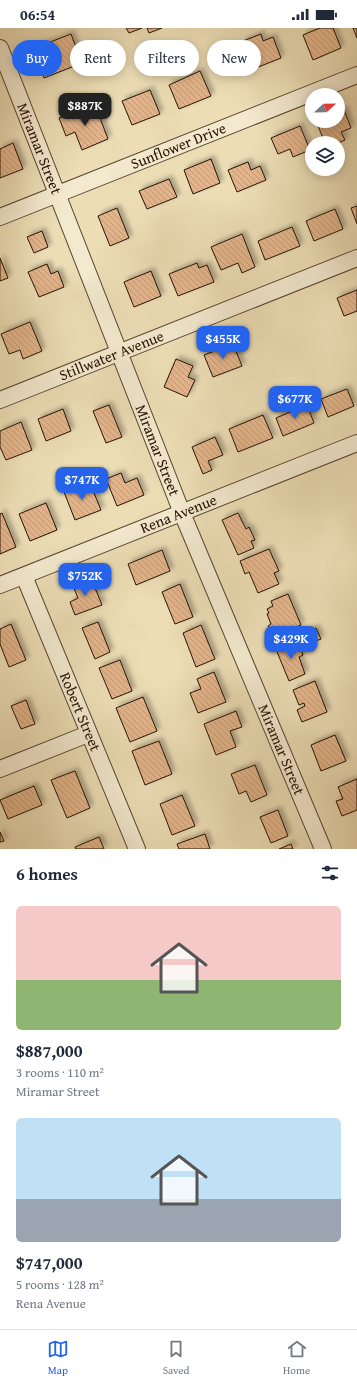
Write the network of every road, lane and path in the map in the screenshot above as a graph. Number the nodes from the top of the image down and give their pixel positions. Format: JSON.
{"nodes":[{"id":1,"x":0,"y":48,"type":"edge"},
{"id":2,"x":357,"y":74,"type":"edge"},
{"id":3,"x":57,"y":195,"type":"junction"},
{"id":4,"x":0,"y":217,"type":"edge"},
{"id":5,"x":357,"y":258,"type":"edge"},
{"id":6,"x":118,"y":353,"type":"junction"},
{"id":7,"x":0,"y":400,"type":"edge"},
{"id":8,"x":357,"y":443,"type":"edge"},
{"id":9,"x":182,"y":514,"type":"junction"},
{"id":10,"x":24,"y":576,"type":"junction"},
{"id":11,"x":0,"y":585,"type":"edge"},
{"id":12,"x":88,"y":734,"type":"junction"},
{"id":13,"x":0,"y":769,"type":"edge"},
{"id":14,"x":137,"y":849,"type":"edge"},
{"id":15,"x":323,"y":849,"type":"edge"}],
"edges":[{"from":1,"to":3,"type":"street","name":"Miramar Street"},
{"from":2,"to":3,"type":"street","name":"Sunflower Drive"},
{"from":3,"to":4,"type":"street","name":"Sunflower Drive"},
{"from":3,"to":6,"type":"street","name":"Miramar Street"},
{"from":5,"to":6,"type":"street","name":"Stillwater Avenue"},
{"from":6,"to":7,"type":"street","name":"Stillwater Avenue"},
{"from":6,"to":9,"type":"street","name":"Miramar Street"},
{"from":8,"to":9,"type":"street","name":"Rena Avenue"},
{"from":9,"to":10,"type":"street","name":"Rena Avenue"},
{"from":9,"to":15,"type":"street","name":"Miramar Street"},
{"from":10,"to":11,"type":"street","name":"Rena Avenue"},
{"from":10,"to":12,"type":"street","name":"Robert Street"},
{"from":12,"to":13,"type":"street"},
{"from":12,"to":14,"type":"street","name":"Robert Street"}]}
